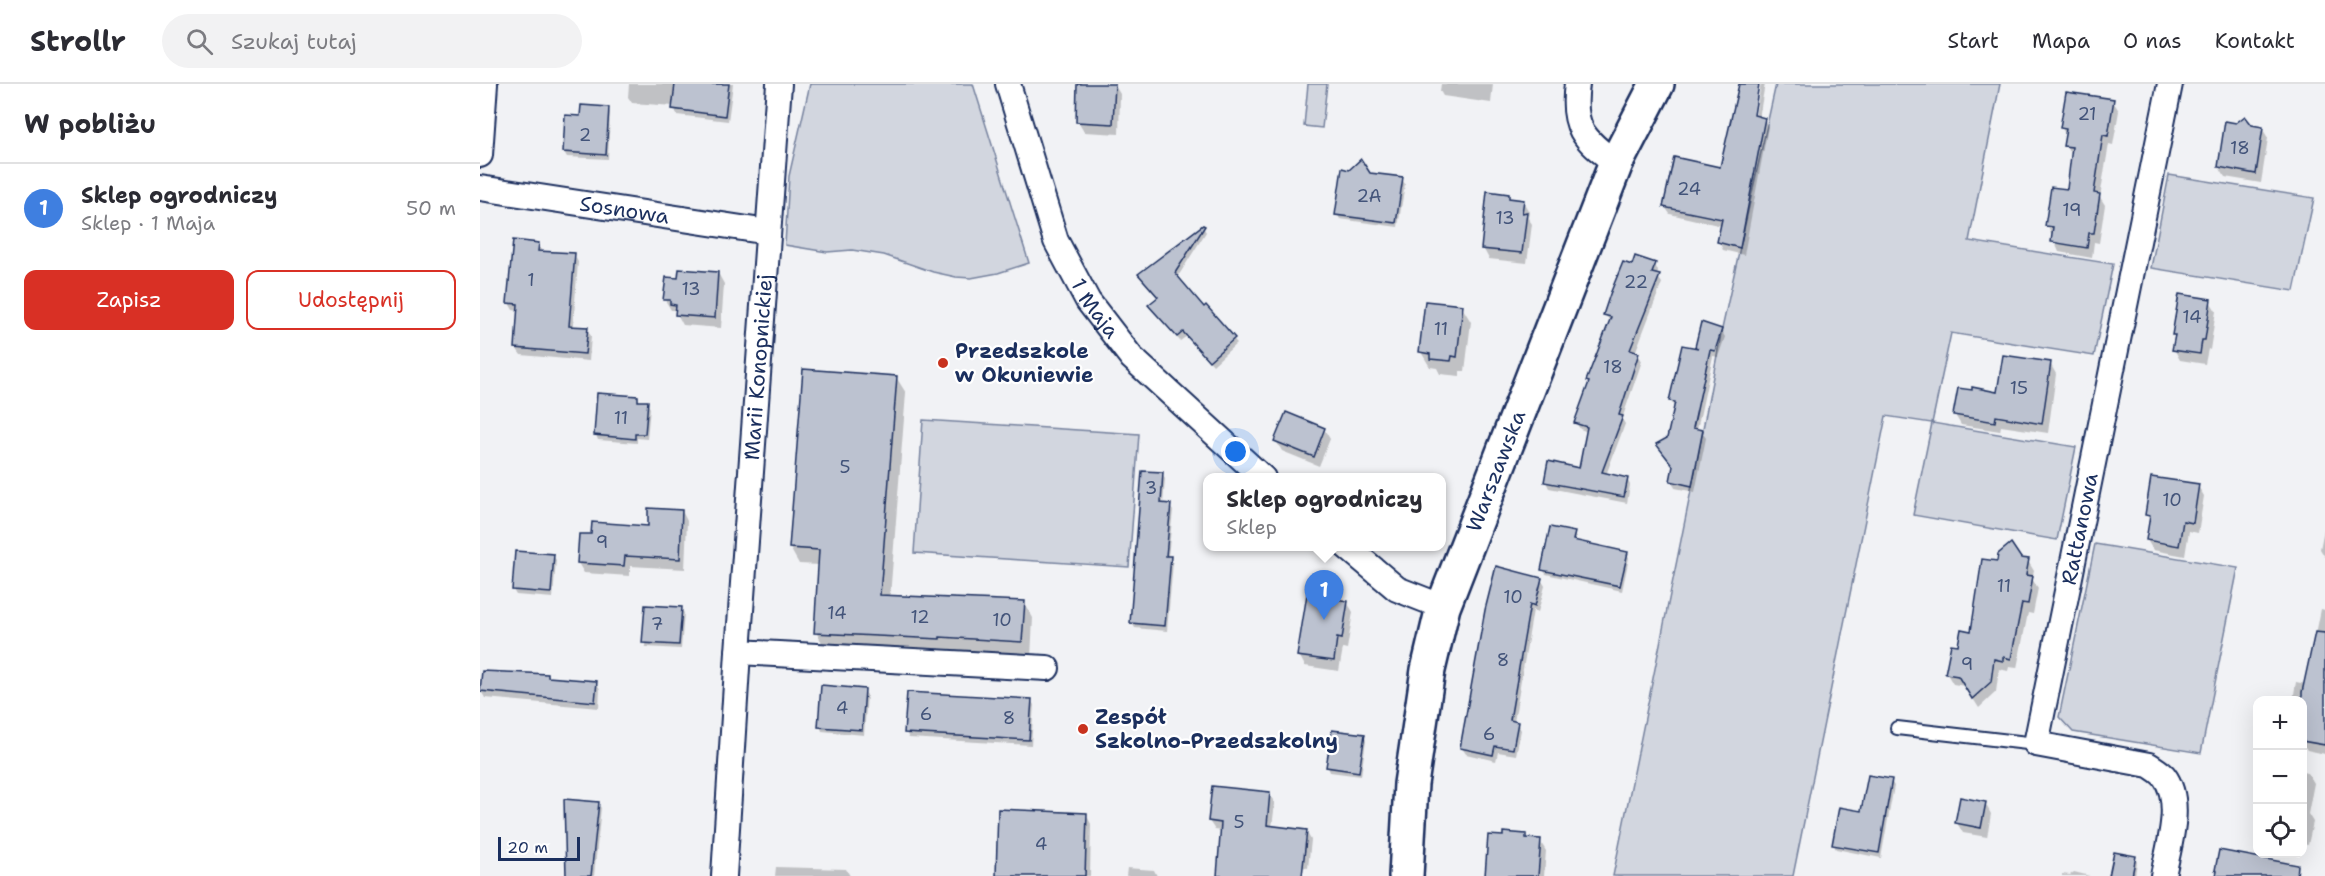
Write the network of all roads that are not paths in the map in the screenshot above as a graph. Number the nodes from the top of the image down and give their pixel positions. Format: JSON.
{"nodes":[{"id":1,"x":485,"y":84,"type":"edge"},
{"id":2,"x":779,"y":84,"type":"edge"},
{"id":3,"x":1008,"y":84,"type":"edge"},
{"id":4,"x":1577,"y":84,"type":"edge"},
{"id":5,"x":1657,"y":84,"type":"edge"},
{"id":6,"x":2170,"y":84,"type":"edge"},
{"id":7,"x":480,"y":155,"type":"edge"},
{"id":8,"x":1616,"y":163,"type":"junction"},
{"id":9,"x":480,"y":188,"type":"edge"},
{"id":10,"x":768,"y":232,"type":"junction"},
{"id":11,"x":1259,"y":473,"type":"edge"},
{"id":12,"x":1352,"y":551,"type":"edge"},
{"id":13,"x":1443,"y":607,"type":"junction"},
{"id":14,"x":738,"y":652,"type":"junction"},
{"id":15,"x":1047,"y":668,"type":"dead end"},
{"id":16,"x":1897,"y":728,"type":"dead end"},
{"id":17,"x":2036,"y":744,"type":"junction"},
{"id":18,"x":724,"y":876,"type":"edge"},
{"id":19,"x":1406,"y":876,"type":"edge"},
{"id":20,"x":2163,"y":876,"type":"edge"}],
"edges":[{"from":1,"to":7,"type":"street"},
{"from":2,"to":10,"type":"street","name":"Marii Konopnickiej"},
{"from":3,"to":11,"type":"street","name":"1 Maja"},
{"from":4,"to":8,"type":"street"},
{"from":5,"to":8,"type":"main road","name":"Warszawska"},
{"from":6,"to":17,"type":"street","name":"Rattanowa"},
{"from":8,"to":13,"type":"main road","name":"Warszawska"},
{"from":9,"to":10,"type":"street","name":"Sosnowa"},
{"from":10,"to":14,"type":"street","name":"Marii Konopnickiej"},
{"from":12,"to":13,"type":"street"},
{"from":13,"to":19,"type":"main road","name":"Warszawska"},
{"from":14,"to":15,"type":"street"},
{"from":14,"to":18,"type":"street","name":"Marii Konopnickiej"},
{"from":16,"to":17,"type":"lane"},
{"from":17,"to":20,"type":"street"}]}
